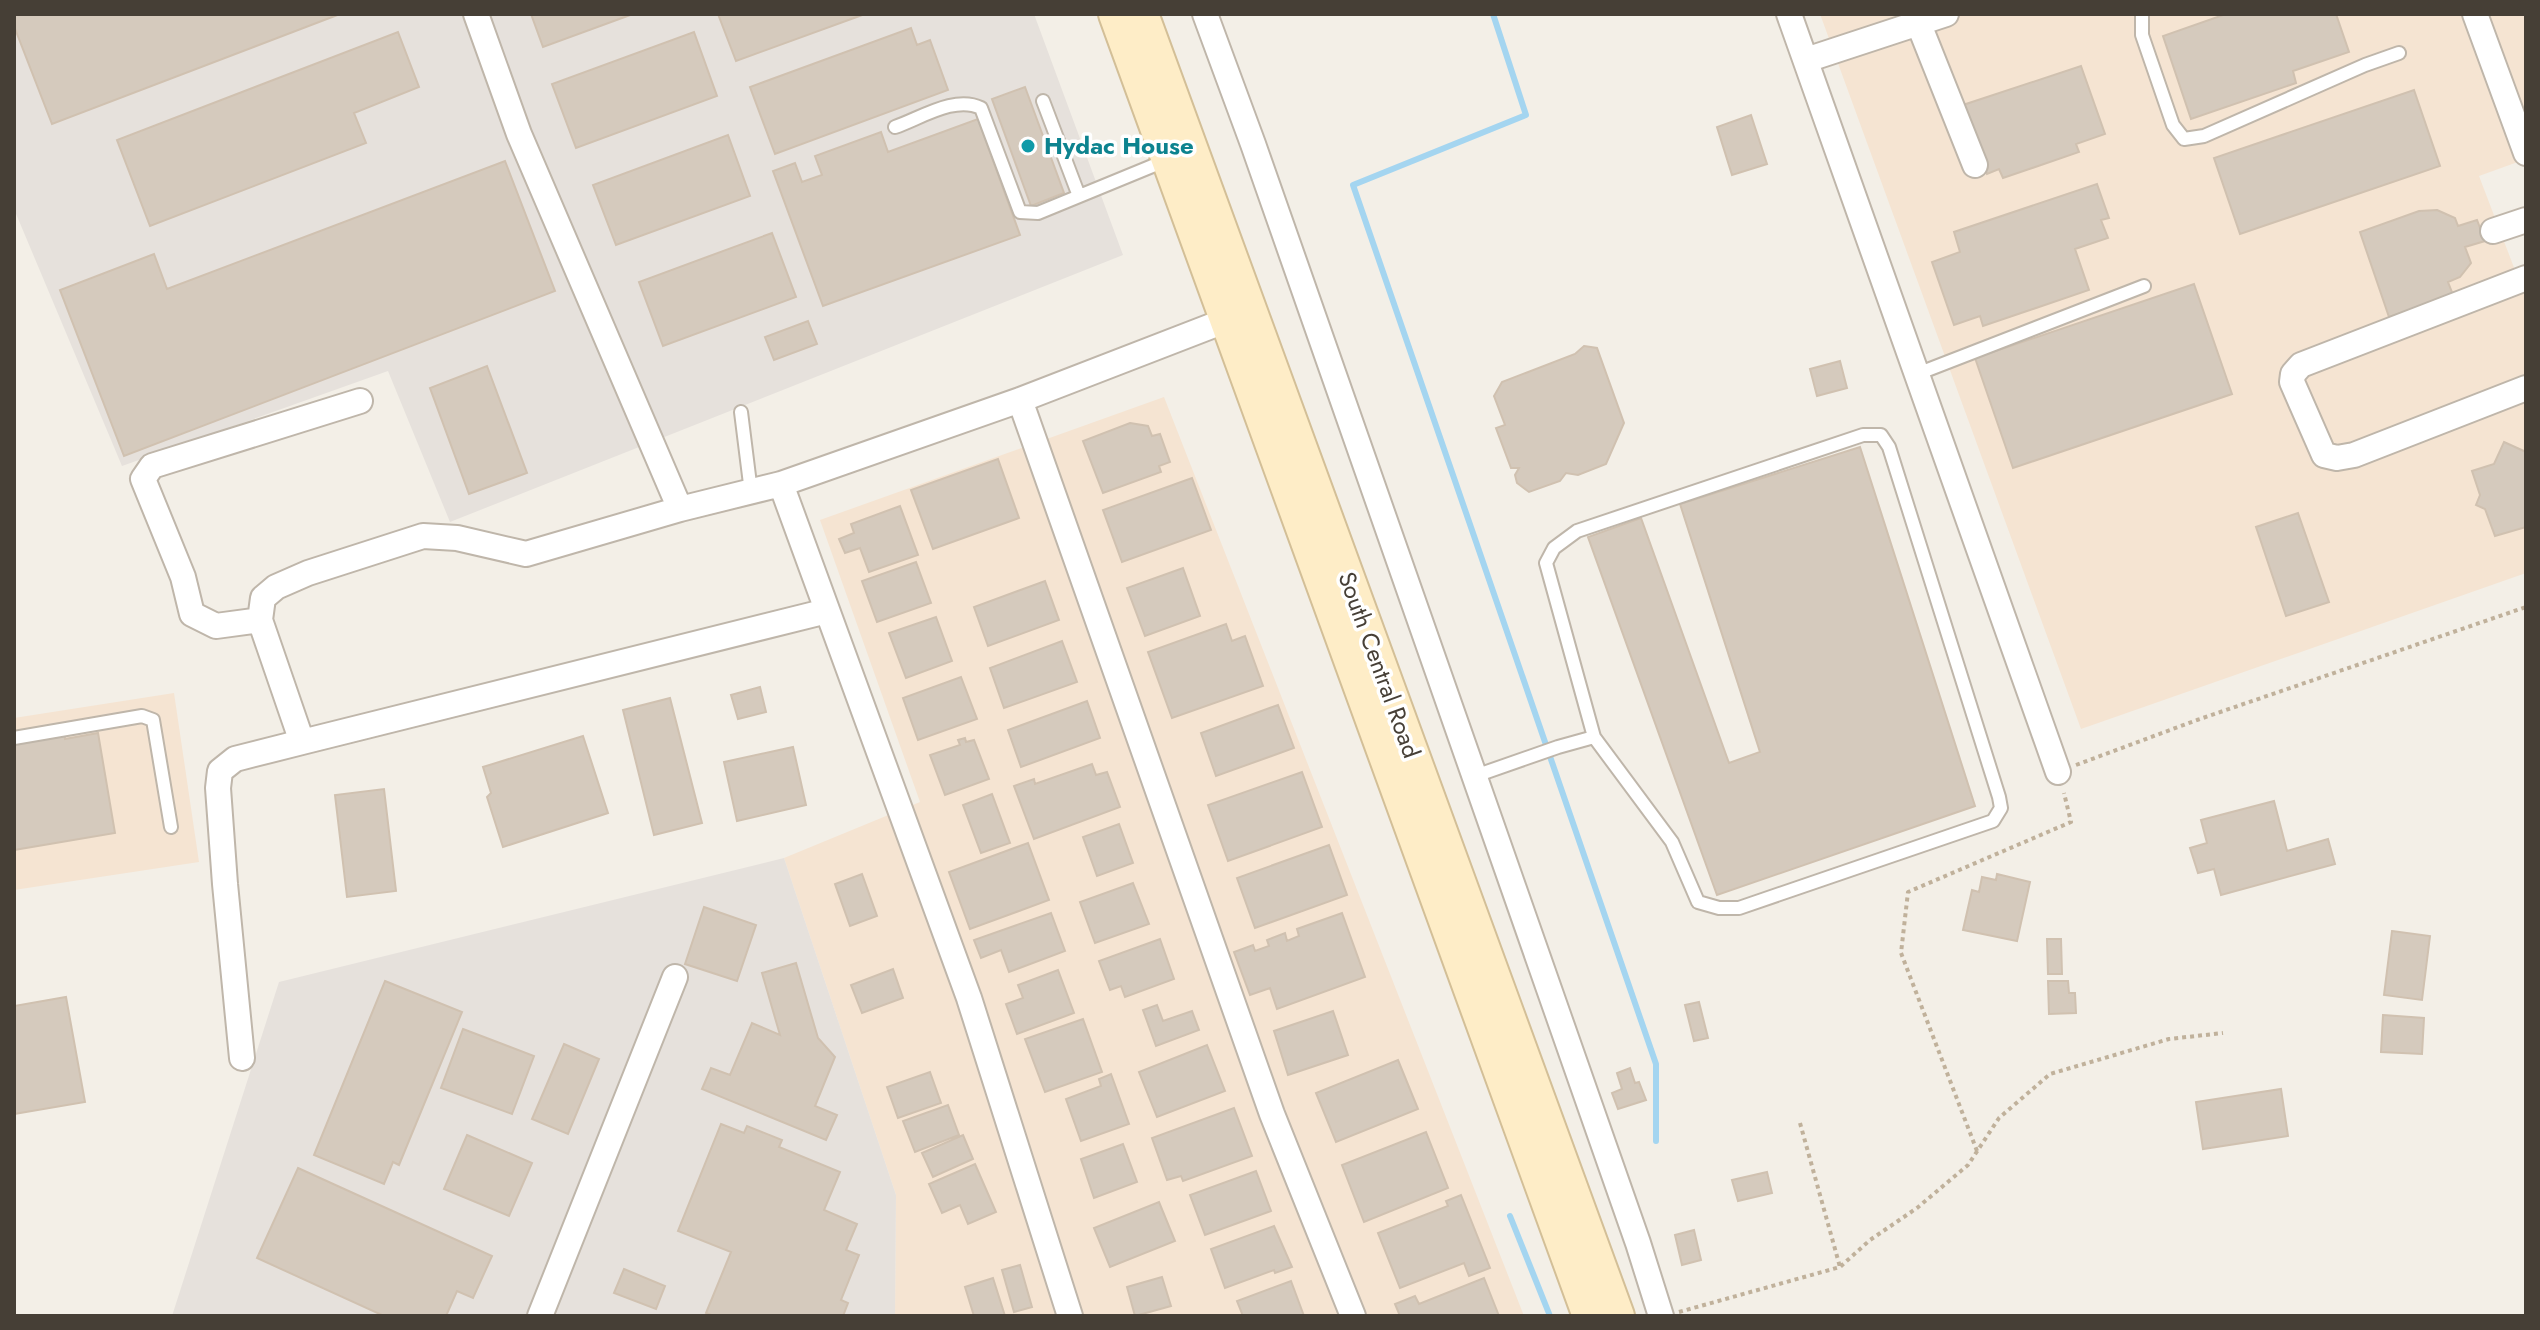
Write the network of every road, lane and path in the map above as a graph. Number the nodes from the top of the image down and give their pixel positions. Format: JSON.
{"nodes":[{"id":1,"x":476,"y":14,"type":"edge"},
{"id":2,"x":1116,"y":14,"type":"edge"},
{"id":3,"x":1141,"y":14,"type":"edge"},
{"id":4,"x":1205,"y":14,"type":"edge"},
{"id":5,"x":1789,"y":14,"type":"edge"},
{"id":6,"x":1946,"y":14,"type":"edge"},
{"id":7,"x":2142,"y":14,"type":"edge"},
{"id":8,"x":2475,"y":14,"type":"edge"},
{"id":9,"x":1918,"y":22,"type":"junction"},
{"id":10,"x":2399,"y":53,"type":"dead end"},
{"id":11,"x":1806,"y":60,"type":"junction"},
{"id":12,"x":1043,"y":101,"type":"dead end"},
{"id":13,"x":895,"y":127,"type":"dead end"},
{"id":14,"x":2524,"y":144,"type":"edge"},
{"id":15,"x":1169,"y":160,"type":"junction"},
{"id":16,"x":1975,"y":165,"type":"dead end"},
{"id":17,"x":1079,"y":196,"type":"junction"},
{"id":18,"x":2526,"y":220,"type":"edge"},
{"id":19,"x":2493,"y":231,"type":"dead end"},
{"id":20,"x":2526,"y":278,"type":"edge"},
{"id":21,"x":2144,"y":286,"type":"dead end"},
{"id":22,"x":1239,"y":316,"type":"junction"},
{"id":23,"x":1917,"y":374,"type":"junction"},
{"id":24,"x":2526,"y":388,"type":"edge"},
{"id":25,"x":1020,"y":400,"type":"junction"},
{"id":26,"x":360,"y":401,"type":"dead end"},
{"id":27,"x":741,"y":412,"type":"dead end"},
{"id":28,"x":781,"y":484,"type":"junction"},
{"id":29,"x":751,"y":492,"type":"junction"},
{"id":30,"x":680,"y":509,"type":"junction"},
{"id":31,"x":2526,"y":607,"type":"edge"},
{"id":32,"x":827,"y":611,"type":"junction"},
{"id":33,"x":260,"y":620,"type":"junction"},
{"id":34,"x":1594,"y":737,"type":"junction"},
{"id":35,"x":14,"y":738,"type":"edge"},
{"id":36,"x":302,"y":742,"type":"junction"},
{"id":37,"x":2058,"y":772,"type":"junction"},
{"id":38,"x":1475,"y":776,"type":"junction"},
{"id":39,"x":171,"y":827,"type":"dead end"},
{"id":40,"x":675,"y":977,"type":"dead end"},
{"id":41,"x":2223,"y":1033,"type":"dead end"},
{"id":42,"x":242,"y":1058,"type":"dead end"},
{"id":43,"x":1800,"y":1123,"type":"dead end"},
{"id":44,"x":1977,"y":1151,"type":"junction"},
{"id":45,"x":1840,"y":1267,"type":"junction"},
{"id":46,"x":550,"y":1313,"type":"edge"},
{"id":47,"x":1070,"y":1316,"type":"edge"},
{"id":48,"x":1353,"y":1316,"type":"edge"},
{"id":49,"x":1590,"y":1316,"type":"edge"},
{"id":50,"x":1617,"y":1316,"type":"edge"},
{"id":51,"x":1663,"y":1316,"type":"edge"}],
"edges":[{"from":1,"to":30,"type":"street"},
{"from":2,"to":15,"type":"main road","name":"South Central Road"},
{"from":3,"to":22,"type":"main road","name":"South Central Road"},
{"from":4,"to":38,"type":"street"},
{"from":5,"to":11,"type":"street"},
{"from":6,"to":9,"type":"street"},
{"from":7,"to":10,"type":"lane"},
{"from":8,"to":14,"type":"street"},
{"from":9,"to":11,"type":"street"},
{"from":9,"to":16,"type":"street"},
{"from":11,"to":23,"type":"street"},
{"from":12,"to":17,"type":"lane"},
{"from":13,"to":17,"type":"lane"},
{"from":15,"to":17,"type":"lane"},
{"from":15,"to":22,"type":"main road","name":"South Central Road"},
{"from":18,"to":19,"type":"street"},
{"from":20,"to":24,"type":"street"},
{"from":21,"to":23,"type":"lane"},
{"from":22,"to":25,"type":"street"},
{"from":22,"to":49,"type":"main road","name":"South Central Road"},
{"from":22,"to":50,"type":"main road","name":"South Central Road"},
{"from":23,"to":37,"type":"street"},
{"from":25,"to":28,"type":"street"},
{"from":25,"to":48,"type":"street"},
{"from":26,"to":33,"type":"street"},
{"from":27,"to":29,"type":"lane"},
{"from":28,"to":29,"type":"street"},
{"from":28,"to":32,"type":"street"},
{"from":29,"to":30,"type":"street"},
{"from":30,"to":33,"type":"street"},
{"from":31,"to":37,"type":"path"},
{"from":32,"to":36,"type":"street"},
{"from":32,"to":47,"type":"street"},
{"from":33,"to":36,"type":"street"},
{"from":34,"to":34,"type":"lane"},
{"from":34,"to":38,"type":"lane"},
{"from":35,"to":39,"type":"lane"},
{"from":36,"to":42,"type":"street"},
{"from":37,"to":44,"type":"path"},
{"from":38,"to":51,"type":"street"},
{"from":40,"to":46,"type":"street"},
{"from":41,"to":44,"type":"path"},
{"from":43,"to":45,"type":"path"},
{"from":44,"to":45,"type":"path"},
{"from":45,"to":51,"type":"path"}]}
